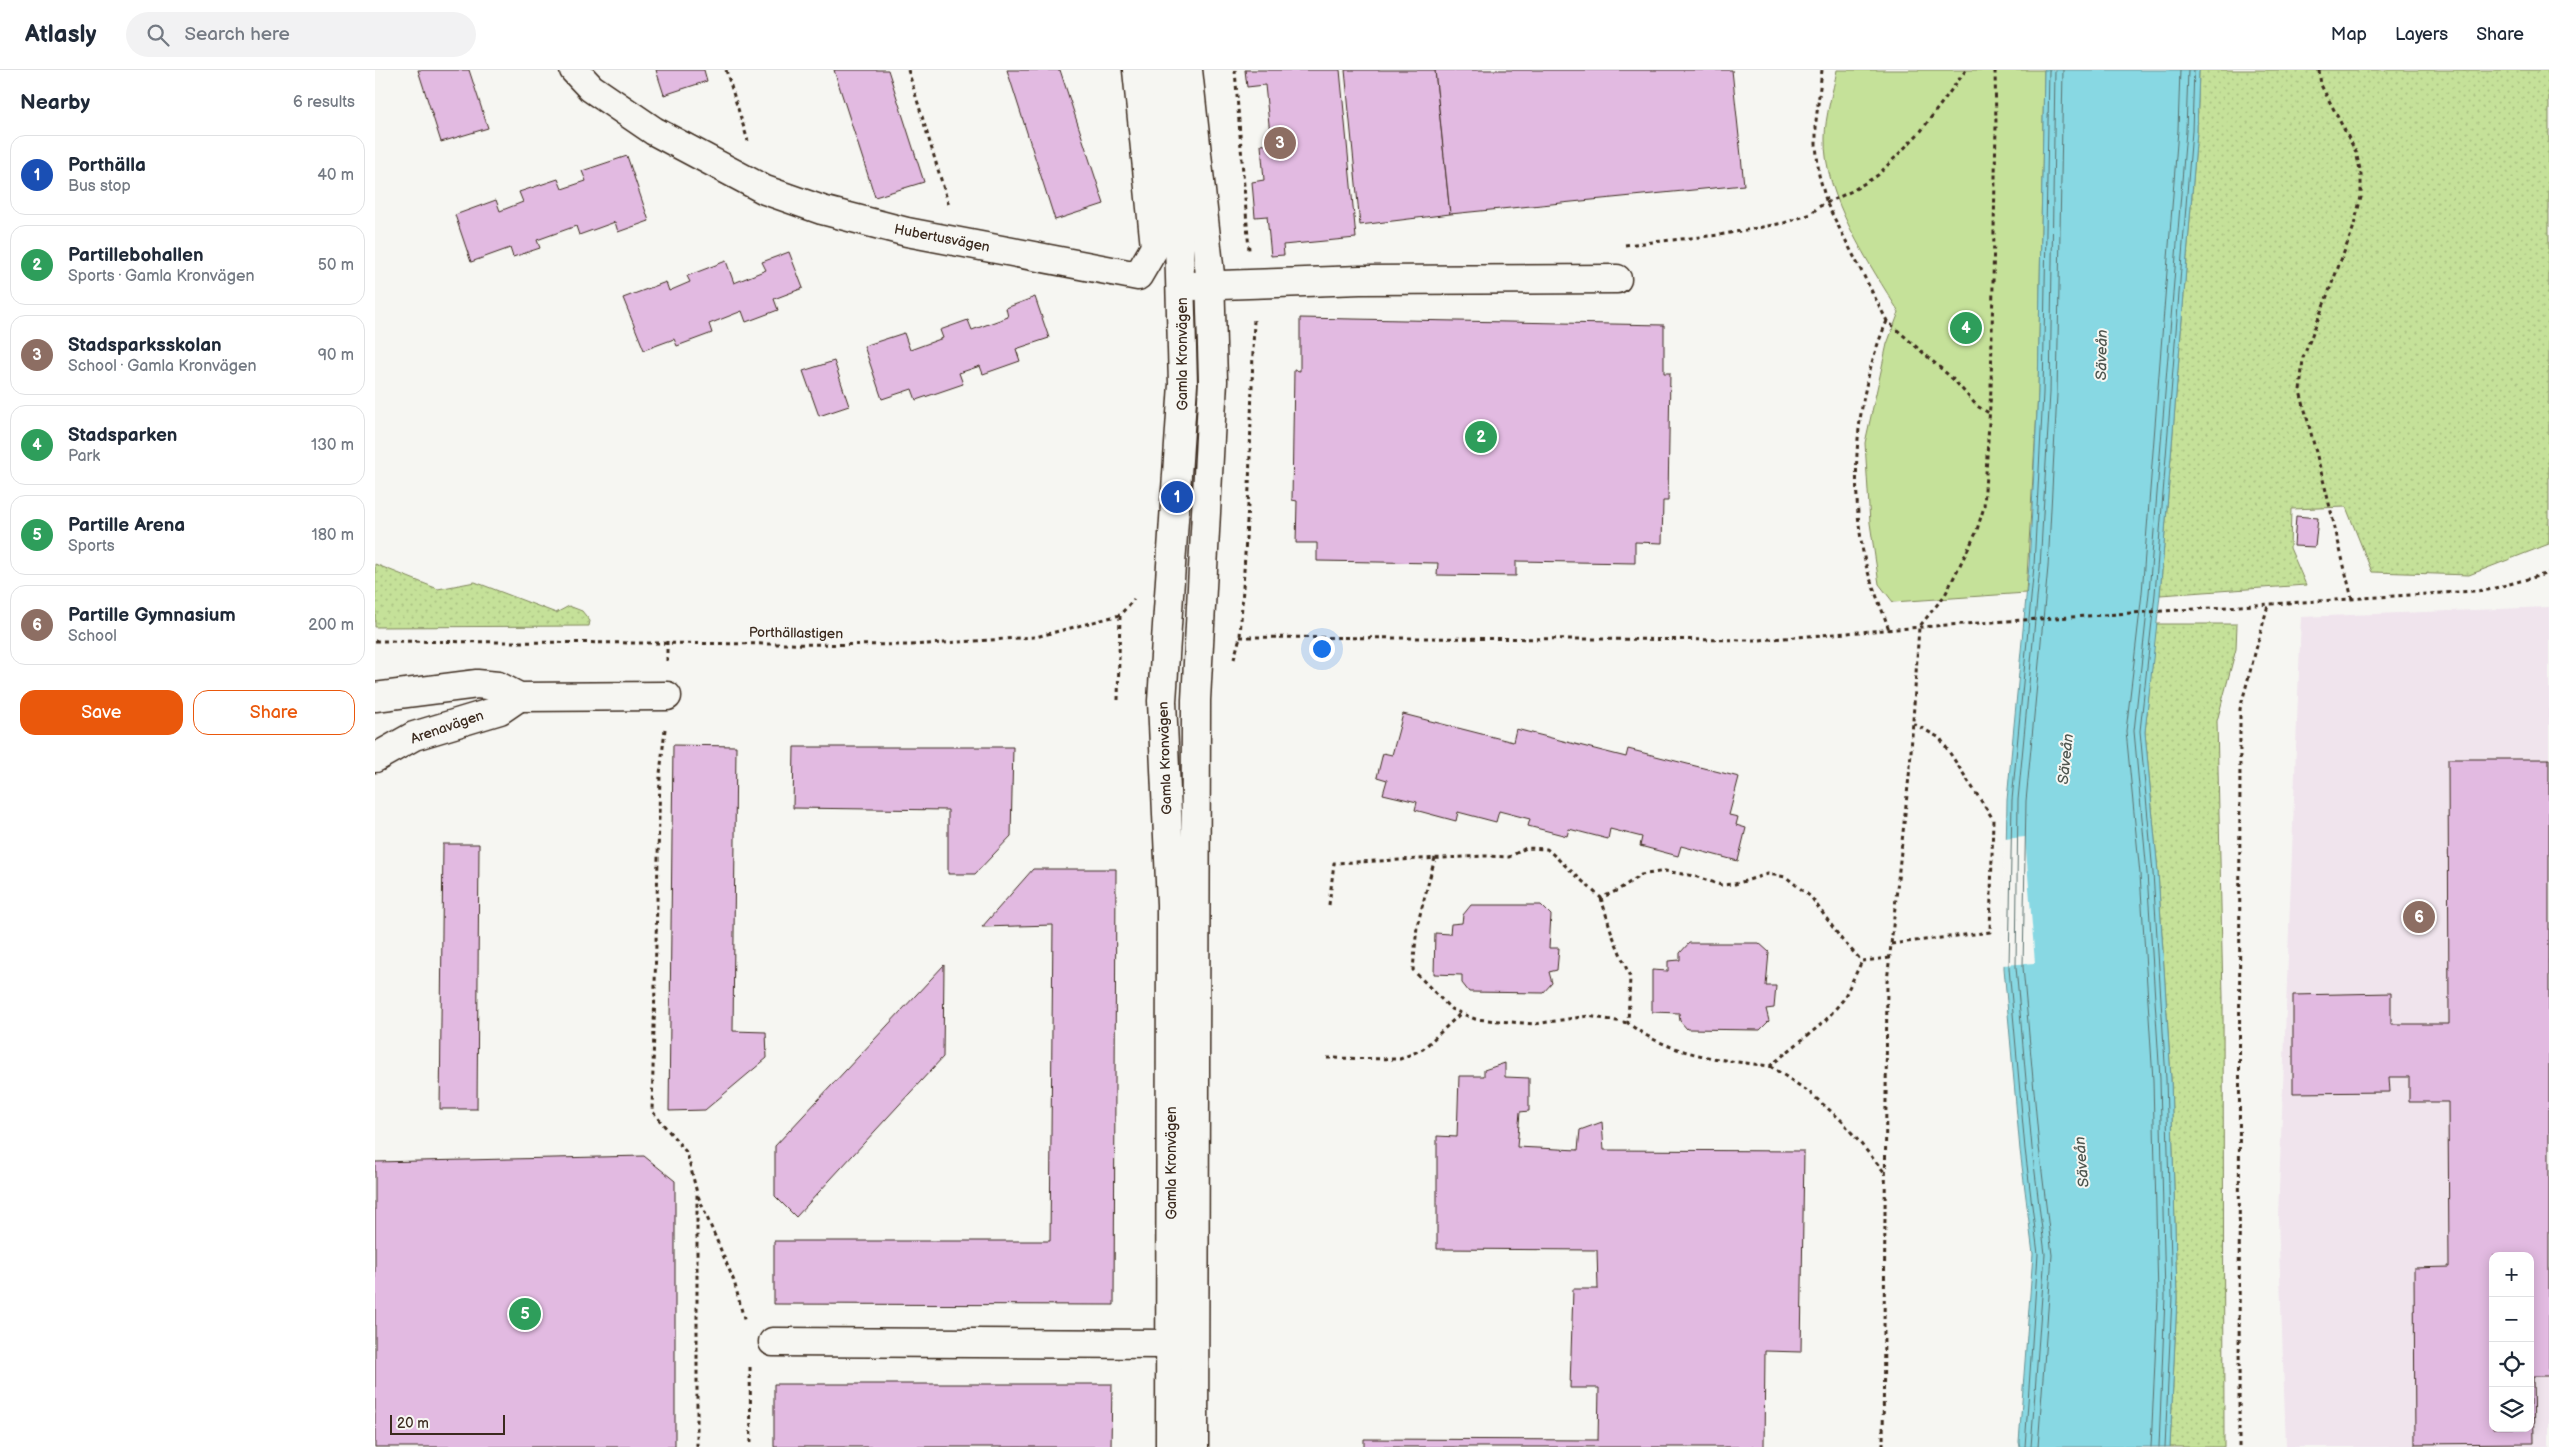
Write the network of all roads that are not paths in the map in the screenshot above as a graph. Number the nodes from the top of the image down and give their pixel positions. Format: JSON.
{"nodes":[{"id":1,"x":574,"y":70,"type":"edge"},
{"id":2,"x":1137,"y":70,"type":"edge"},
{"id":3,"x":1164,"y":70,"type":"edge"},
{"id":4,"x":1188,"y":70,"type":"edge"},
{"id":5,"x":1617,"y":280,"type":"road end"},
{"id":6,"x":1181,"y":286,"type":"junction"},
{"id":7,"x":1211,"y":286,"type":"junction"},
{"id":8,"x":667,"y":696,"type":"dead end"},
{"id":9,"x":375,"y":697,"type":"edge"},
{"id":10,"x":519,"y":697,"type":"junction"},
{"id":11,"x":375,"y":758,"type":"edge"},
{"id":12,"x":773,"y":1342,"type":"dead end"},
{"id":13,"x":1171,"y":1344,"type":"junction"},
{"id":14,"x":1170,"y":1447,"type":"edge"},
{"id":15,"x":1194,"y":1447,"type":"edge"}],
"edges":[{"from":1,"to":2,"type":"street","name":"Hubertusvägen"},
{"from":3,"to":6,"type":"street","name":"Gamla Kronvägen"},
{"from":4,"to":7,"type":"street","name":"Gamla Kronvägen"},
{"from":5,"to":7,"type":"street"},
{"from":6,"to":7,"type":"street"},
{"from":6,"to":13,"type":"street","name":"Gamla Kronvägen"},
{"from":7,"to":15,"type":"street","name":"Gamla Kronvägen"},
{"from":8,"to":10,"type":"street"},
{"from":9,"to":10,"type":"street"},
{"from":10,"to":11,"type":"street","name":"Arenavägen"},
{"from":12,"to":13,"type":"street"},
{"from":13,"to":14,"type":"street","name":"Gamla Kronvägen"}]}
